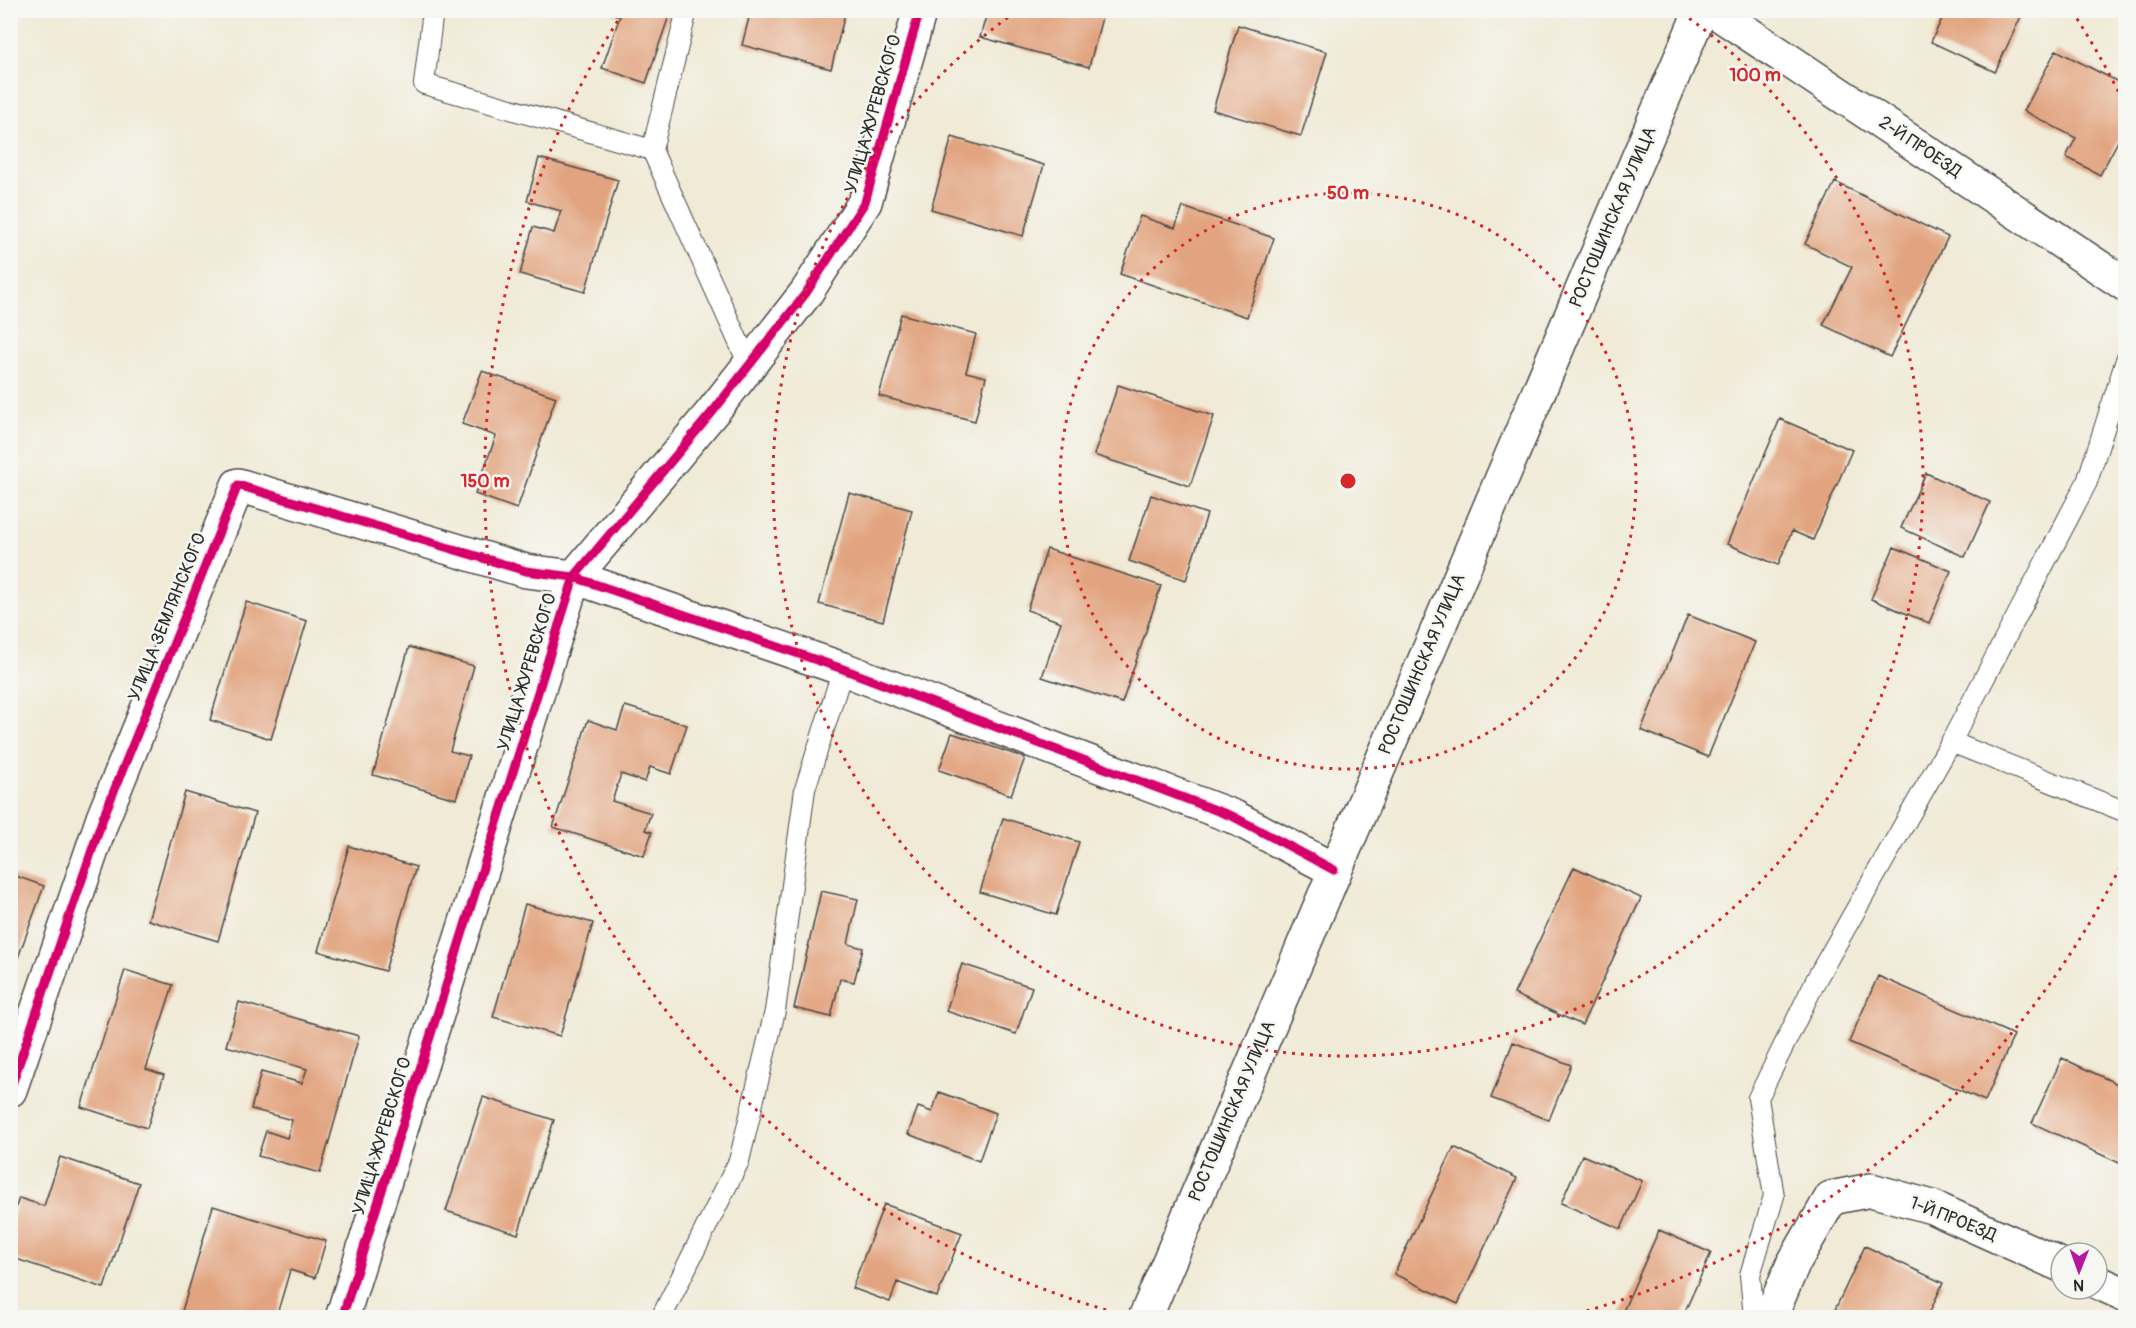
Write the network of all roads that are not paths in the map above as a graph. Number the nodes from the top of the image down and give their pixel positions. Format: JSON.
{"nodes":[{"id":1,"x":433,"y":10,"type":"edge"},
{"id":2,"x":687,"y":10,"type":"edge"},
{"id":3,"x":920,"y":10,"type":"edge"},
{"id":4,"x":1701,"y":10,"type":"edge"},
{"id":5,"x":1713,"y":10,"type":"edge"},
{"id":6,"x":652,"y":150,"type":"junction"},
{"id":7,"x":2126,"y":285,"type":"edge"},
{"id":8,"x":2126,"y":360,"type":"edge"},
{"id":9,"x":749,"y":365,"type":"junction"},
{"id":10,"x":574,"y":577,"type":"junction"},
{"id":11,"x":843,"y":669,"type":"junction"},
{"id":12,"x":1951,"y":742,"type":"junction"},
{"id":13,"x":2126,"y":812,"type":"edge"},
{"id":14,"x":1334,"y":870,"type":"junction"},
{"id":15,"x":10,"y":1090,"type":"edge"},
{"id":16,"x":2049,"y":1260,"type":"edge"},
{"id":17,"x":2109,"y":1287,"type":"edge"},
{"id":18,"x":2126,"y":1295,"type":"edge"},
{"id":19,"x":342,"y":1317,"type":"edge"},
{"id":20,"x":661,"y":1317,"type":"edge"},
{"id":21,"x":1145,"y":1317,"type":"edge"},
{"id":22,"x":1754,"y":1317,"type":"edge"},
{"id":23,"x":1770,"y":1317,"type":"edge"}],
"edges":[{"from":1,"to":6,"type":"lane"},
{"from":2,"to":6,"type":"lane"},
{"from":3,"to":9,"type":"street","name":"УЛИЦА ЖУРЕВСКОГО"},
{"from":4,"to":14,"type":"street","name":"РОСТОШИНСКАЯ УЛИЦА"},
{"from":5,"to":7,"type":"street","name":"2-Й ПРОЕЗД"},
{"from":6,"to":9,"type":"lane"},
{"from":8,"to":12,"type":"lane"},
{"from":9,"to":10,"type":"street","name":"УЛИЦА ЖУРЕВСКОГО"},
{"from":10,"to":11,"type":"street"},
{"from":10,"to":15,"type":"street","name":"УЛИЦА ЗЕМЛЯНСКОГО"},
{"from":10,"to":19,"type":"street","name":"УЛИЦА ЖУРЕВСКОГО"},
{"from":11,"to":14,"type":"street"},
{"from":11,"to":20,"type":"lane"},
{"from":12,"to":13,"type":"lane"},
{"from":12,"to":22,"type":"lane"},
{"from":14,"to":21,"type":"street","name":"РОСТОШИНСКАЯ УЛИЦА"},
{"from":16,"to":23,"type":"street","name":"1-Й ПРОЕЗД"},
{"from":17,"to":18,"type":"street"}]}
